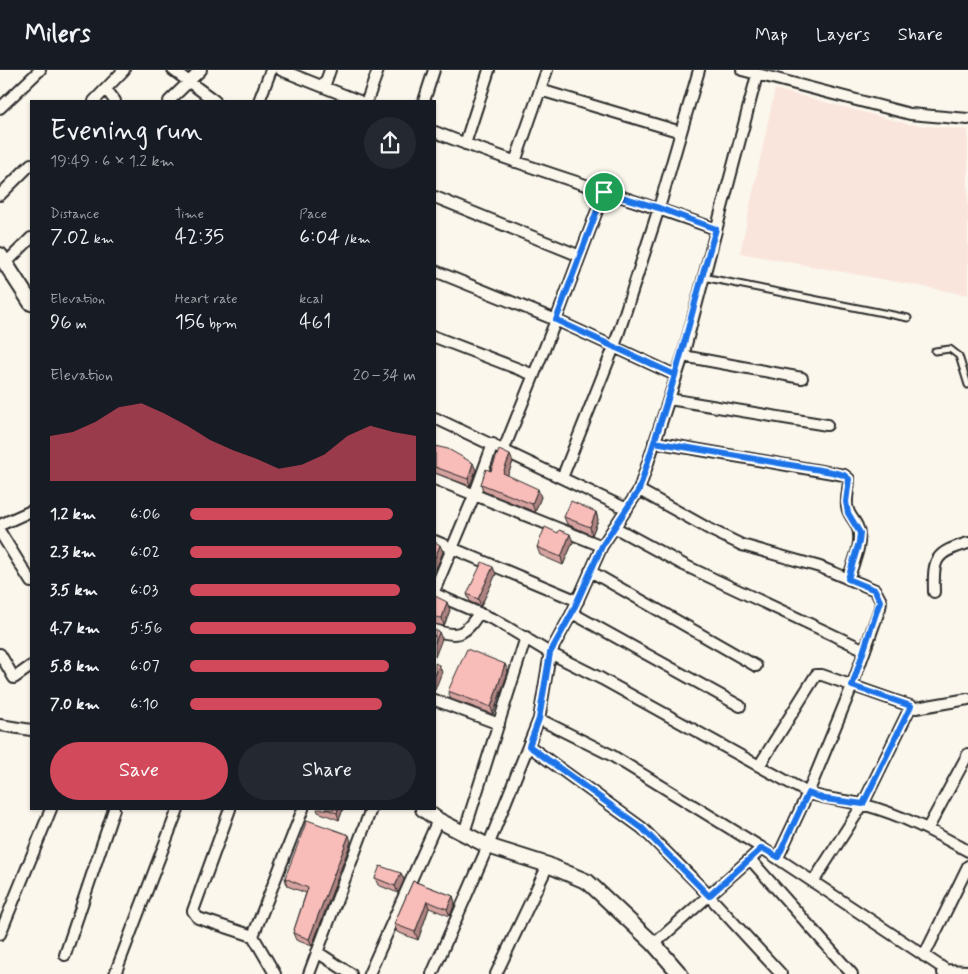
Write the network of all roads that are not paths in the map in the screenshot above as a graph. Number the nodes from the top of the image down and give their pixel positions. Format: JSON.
{"nodes":[{"id":1,"x":40,"y":70,"type":"edge"},
{"id":2,"x":124,"y":70,"type":"edge"},
{"id":3,"x":173,"y":70,"type":"edge"},
{"id":4,"x":201,"y":70,"type":"edge"},
{"id":5,"x":271,"y":70,"type":"edge"},
{"id":6,"x":281,"y":70,"type":"edge"},
{"id":7,"x":330,"y":70,"type":"edge"},
{"id":8,"x":378,"y":70,"type":"edge"},
{"id":9,"x":434,"y":70,"type":"edge"},
{"id":10,"x":489,"y":70,"type":"edge"},
{"id":11,"x":547,"y":70,"type":"edge"},
{"id":12,"x":699,"y":70,"type":"edge"},
{"id":13,"x":742,"y":70,"type":"edge"},
{"id":14,"x":757,"y":75,"type":"junction"},
{"id":15,"x":782,"y":75,"type":"edge"},
{"id":16,"x":190,"y":81,"type":"junction"},
{"id":17,"x":324,"y":87,"type":"junction"},
{"id":18,"x":106,"y":89,"type":"junction"},
{"id":19,"x":540,"y":90,"type":"junction"},
{"id":20,"x":95,"y":100,"type":"edge"},
{"id":21,"x":114,"y":100,"type":"edge"},
{"id":22,"x":170,"y":100,"type":"edge"},
{"id":23,"x":214,"y":100,"type":"edge"},
{"id":24,"x":259,"y":100,"type":"edge"},
{"id":25,"x":356,"y":100,"type":"edge"},
{"id":26,"x":368,"y":100,"type":"edge"},
{"id":27,"x":424,"y":100,"type":"edge"},
{"id":28,"x":0,"y":108,"type":"edge"},
{"id":29,"x":968,"y":120,"type":"edge"},
{"id":30,"x":436,"y":132,"type":"edge"},
{"id":31,"x":680,"y":132,"type":"junction"},
{"id":32,"x":465,"y":144,"type":"junction"},
{"id":33,"x":515,"y":162,"type":"junction"},
{"id":34,"x":30,"y":165,"type":"edge"},
{"id":35,"x":604,"y":192,"type":"junction"},
{"id":36,"x":0,"y":195,"type":"edge"},
{"id":37,"x":436,"y":197,"type":"edge"},
{"id":38,"x":659,"y":208,"type":"junction"},
{"id":39,"x":716,"y":229,"type":"junction"},
{"id":40,"x":30,"y":239,"type":"edge"},
{"id":41,"x":580,"y":256,"type":"junction"},
{"id":42,"x":3,"y":259,"type":"edge"},
{"id":43,"x":436,"y":271,"type":"edge"},
{"id":44,"x":702,"y":277,"type":"junction"},
{"id":45,"x":30,"y":301,"type":"edge"},
{"id":46,"x":908,"y":318,"type":"dead end"},
{"id":47,"x":556,"y":320,"type":"junction"},
{"id":48,"x":436,"y":337,"type":"edge"},
{"id":49,"x":614,"y":346,"type":"junction"},
{"id":50,"x":935,"y":351,"type":"dead end"},
{"id":51,"x":683,"y":356,"type":"junction"},
{"id":52,"x":534,"y":375,"type":"junction"},
{"id":53,"x":675,"y":375,"type":"junction"},
{"id":54,"x":802,"y":378,"type":"dead end"},
{"id":55,"x":968,"y":385,"type":"edge"},
{"id":56,"x":669,"y":400,"type":"junction"},
{"id":57,"x":436,"y":418,"type":"edge"},
{"id":58,"x":827,"y":425,"type":"dead end"},
{"id":59,"x":654,"y":442,"type":"junction"},
{"id":60,"x":493,"y":444,"type":"junction"},
{"id":61,"x":504,"y":449,"type":"junction"},
{"id":62,"x":562,"y":478,"type":"junction"},
{"id":63,"x":436,"y":479,"type":"edge"},
{"id":64,"x":639,"y":490,"type":"junction"},
{"id":65,"x":474,"y":496,"type":"junction"},
{"id":66,"x":627,"y":509,"type":"junction"},
{"id":67,"x":30,"y":511,"type":"edge"},
{"id":68,"x":0,"y":525,"type":"edge"},
{"id":69,"x":614,"y":527,"type":"junction"},
{"id":70,"x":0,"y":532,"type":"edge"},
{"id":71,"x":436,"y":541,"type":"edge"},
{"id":72,"x":968,"y":543,"type":"edge"},
{"id":73,"x":602,"y":546,"type":"junction"},
{"id":74,"x":452,"y":549,"type":"junction"},
{"id":75,"x":590,"y":571,"type":"junction"},
{"id":76,"x":848,"y":579,"type":"junction"},
{"id":77,"x":30,"y":580,"type":"edge"},
{"id":78,"x":436,"y":587,"type":"edge"},
{"id":79,"x":934,"y":592,"type":"dead end"},
{"id":80,"x":436,"y":594,"type":"edge"},
{"id":81,"x":578,"y":601,"type":"junction"},
{"id":82,"x":480,"y":613,"type":"junction"},
{"id":83,"x":572,"y":613,"type":"junction"},
{"id":84,"x":436,"y":630,"type":"edge"},
{"id":85,"x":526,"y":637,"type":"junction"},
{"id":86,"x":865,"y":650,"type":"junction"},
{"id":87,"x":550,"y":653,"type":"junction"},
{"id":88,"x":0,"y":654,"type":"edge"},
{"id":89,"x":756,"y":666,"type":"dead end"},
{"id":90,"x":30,"y":667,"type":"edge"},
{"id":91,"x":852,"y":686,"type":"junction"},
{"id":92,"x":968,"y":699,"type":"edge"},
{"id":93,"x":436,"y":700,"type":"edge"},
{"id":94,"x":740,"y":706,"type":"dead end"},
{"id":95,"x":911,"y":706,"type":"junction"},
{"id":96,"x":539,"y":719,"type":"junction"},
{"id":97,"x":499,"y":724,"type":"junction"},
{"id":98,"x":0,"y":725,"type":"edge"},
{"id":99,"x":30,"y":730,"type":"edge"},
{"id":100,"x":529,"y":746,"type":"junction"},
{"id":101,"x":968,"y":754,"type":"edge"},
{"id":102,"x":759,"y":766,"type":"junction"},
{"id":103,"x":808,"y":793,"type":"junction"},
{"id":104,"x":863,"y":804,"type":"junction"},
{"id":105,"x":51,"y":810,"type":"edge"},
{"id":106,"x":114,"y":810,"type":"edge"},
{"id":107,"x":178,"y":810,"type":"edge"},
{"id":108,"x":230,"y":810,"type":"edge"},
{"id":109,"x":303,"y":810,"type":"edge"},
{"id":110,"x":371,"y":810,"type":"edge"},
{"id":111,"x":423,"y":810,"type":"edge"},
{"id":112,"x":438,"y":820,"type":"junction"},
{"id":113,"x":928,"y":828,"type":"junction"},
{"id":114,"x":464,"y":833,"type":"junction"},
{"id":115,"x":488,"y":846,"type":"junction"},
{"id":116,"x":762,"y":848,"type":"junction"},
{"id":117,"x":968,"y":851,"type":"edge"},
{"id":118,"x":778,"y":857,"type":"junction"},
{"id":119,"x":750,"y":860,"type":"junction"},
{"id":120,"x":548,"y":865,"type":"junction"},
{"id":121,"x":968,"y":866,"type":"edge"},
{"id":122,"x":813,"y":882,"type":"junction"},
{"id":123,"x":709,"y":896,"type":"junction"},
{"id":124,"x":0,"y":934,"type":"edge"},
{"id":125,"x":254,"y":936,"type":"junction"},
{"id":126,"x":654,"y":944,"type":"junction"},
{"id":127,"x":317,"y":952,"type":"junction"},
{"id":128,"x":65,"y":955,"type":"dead end"},
{"id":129,"x":924,"y":956,"type":"junction"},
{"id":130,"x":968,"y":971,"type":"edge"},
{"id":131,"x":944,"y":972,"type":"edge"},
{"id":132,"x":115,"y":974,"type":"edge"},
{"id":133,"x":275,"y":974,"type":"edge"},
{"id":134,"x":309,"y":974,"type":"edge"},
{"id":135,"x":351,"y":974,"type":"edge"},
{"id":136,"x":369,"y":974,"type":"edge"},
{"id":137,"x":432,"y":974,"type":"edge"},
{"id":138,"x":496,"y":974,"type":"edge"},
{"id":139,"x":680,"y":974,"type":"edge"},
{"id":140,"x":781,"y":974,"type":"edge"},
{"id":141,"x":852,"y":974,"type":"edge"}],
"edges":[{"from":1,"to":28,"type":"street"},
{"from":2,"to":18,"type":"street"},
{"from":3,"to":16,"type":"street"},
{"from":4,"to":16,"type":"street"},
{"from":5,"to":24,"type":"street"},
{"from":6,"to":17,"type":"street"},
{"from":7,"to":17,"type":"street"},
{"from":8,"to":26,"type":"street"},
{"from":9,"to":27,"type":"street"},
{"from":10,"to":32,"type":"street"},
{"from":11,"to":19,"type":"street"},
{"from":12,"to":31,"type":"street"},
{"from":13,"to":14,"type":"street"},
{"from":14,"to":15,"type":"street"},
{"from":14,"to":39,"type":"street"},
{"from":15,"to":29,"type":"street"},
{"from":16,"to":22,"type":"street"},
{"from":16,"to":23,"type":"street"},
{"from":17,"to":25,"type":"street"},
{"from":18,"to":20,"type":"street"},
{"from":18,"to":21,"type":"street"},
{"from":19,"to":31,"type":"street"},
{"from":19,"to":33,"type":"street"},
{"from":30,"to":32,"type":"street"},
{"from":31,"to":38,"type":"street"},
{"from":32,"to":33,"type":"street"},
{"from":33,"to":35,"type":"street"},
{"from":34,"to":36,"type":"street"},
{"from":35,"to":38,"type":"street"},
{"from":35,"to":41,"type":"street"},
{"from":37,"to":41,"type":"street"},
{"from":38,"to":39,"type":"street"},
{"from":38,"to":49,"type":"street"},
{"from":39,"to":44,"type":"street"},
{"from":40,"to":42,"type":"street"},
{"from":41,"to":47,"type":"street"},
{"from":42,"to":45,"type":"main road"},
{"from":43,"to":47,"type":"street"},
{"from":44,"to":46,"type":"lane"},
{"from":44,"to":51,"type":"street"},
{"from":47,"to":49,"type":"street"},
{"from":47,"to":52,"type":"street"},
{"from":48,"to":52,"type":"street"},
{"from":49,"to":53,"type":"street"},
{"from":49,"to":62,"type":"street"},
{"from":50,"to":55,"type":"lane"},
{"from":51,"to":53,"type":"street"},
{"from":51,"to":54,"type":"street"},
{"from":52,"to":61,"type":"street"},
{"from":53,"to":56,"type":"street"},
{"from":56,"to":58,"type":"street"},
{"from":56,"to":59,"type":"street"},
{"from":57,"to":60,"type":"street"},
{"from":59,"to":64,"type":"street"},
{"from":59,"to":76,"type":"street"},
{"from":60,"to":61,"type":"street"},
{"from":60,"to":65,"type":"street"},
{"from":61,"to":62,"type":"street"},
{"from":62,"to":66,"type":"street"},
{"from":63,"to":65,"type":"street"},
{"from":64,"to":66,"type":"street"},
{"from":64,"to":76,"type":"street"},
{"from":65,"to":73,"type":"street"},
{"from":65,"to":74,"type":"street"},
{"from":66,"to":69,"type":"street"},
{"from":67,"to":68,"type":"street"},
{"from":69,"to":73,"type":"street"},
{"from":69,"to":86,"type":"street"},
{"from":70,"to":77,"type":"street"},
{"from":71,"to":74,"type":"street"},
{"from":72,"to":79,"type":"street"},
{"from":73,"to":75,"type":"street"},
{"from":74,"to":78,"type":"street"},
{"from":74,"to":81,"type":"street"},
{"from":75,"to":81,"type":"street"},
{"from":75,"to":89,"type":"street"},
{"from":76,"to":86,"type":"street"},
{"from":80,"to":82,"type":"street"},
{"from":81,"to":83,"type":"street"},
{"from":82,"to":84,"type":"street"},
{"from":82,"to":85,"type":"street"},
{"from":83,"to":87,"type":"street"},
{"from":83,"to":94,"type":"street"},
{"from":85,"to":87,"type":"street"},
{"from":85,"to":97,"type":"street"},
{"from":86,"to":91,"type":"street"},
{"from":87,"to":96,"type":"street"},
{"from":87,"to":102,"type":"street"},
{"from":88,"to":90,"type":"street"},
{"from":91,"to":95,"type":"street"},
{"from":91,"to":102,"type":"street"},
{"from":91,"to":103,"type":"street"},
{"from":92,"to":95,"type":"street"},
{"from":93,"to":97,"type":"street"},
{"from":95,"to":104,"type":"street"},
{"from":96,"to":100,"type":"street"},
{"from":96,"to":116,"type":"street"},
{"from":97,"to":114,"type":"street"},
{"from":98,"to":99,"type":"street"},
{"from":100,"to":115,"type":"street"},
{"from":100,"to":123,"type":"street"},
{"from":101,"to":113,"type":"street"},
{"from":102,"to":103,"type":"street"},
{"from":103,"to":104,"type":"street"},
{"from":103,"to":118,"type":"street"},
{"from":104,"to":113,"type":"street"},
{"from":104,"to":122,"type":"street"},
{"from":105,"to":124,"type":"street"},
{"from":106,"to":128,"type":"street"},
{"from":107,"to":132,"type":"street"},
{"from":108,"to":125,"type":"street"},
{"from":109,"to":125,"type":"street"},
{"from":110,"to":127,"type":"street"},
{"from":111,"to":112,"type":"main road"},
{"from":112,"to":114,"type":"main road"},
{"from":112,"to":136,"type":"street"},
{"from":113,"to":117,"type":"street"},
{"from":114,"to":115,"type":"main road"},
{"from":115,"to":120,"type":"main road"},
{"from":115,"to":137,"type":"street"},
{"from":116,"to":118,"type":"street"},
{"from":116,"to":119,"type":"street"},
{"from":118,"to":122,"type":"street"},
{"from":119,"to":123,"type":"street"},
{"from":119,"to":141,"type":"street"},
{"from":120,"to":126,"type":"main road"},
{"from":120,"to":138,"type":"street"},
{"from":121,"to":129,"type":"street"},
{"from":122,"to":129,"type":"street"},
{"from":123,"to":126,"type":"street"},
{"from":123,"to":140,"type":"street"},
{"from":125,"to":133,"type":"street"},
{"from":126,"to":139,"type":"main road"},
{"from":127,"to":134,"type":"street"},
{"from":127,"to":135,"type":"street"},
{"from":129,"to":131,"type":"street"},
{"from":130,"to":131,"type":"street"}]}
